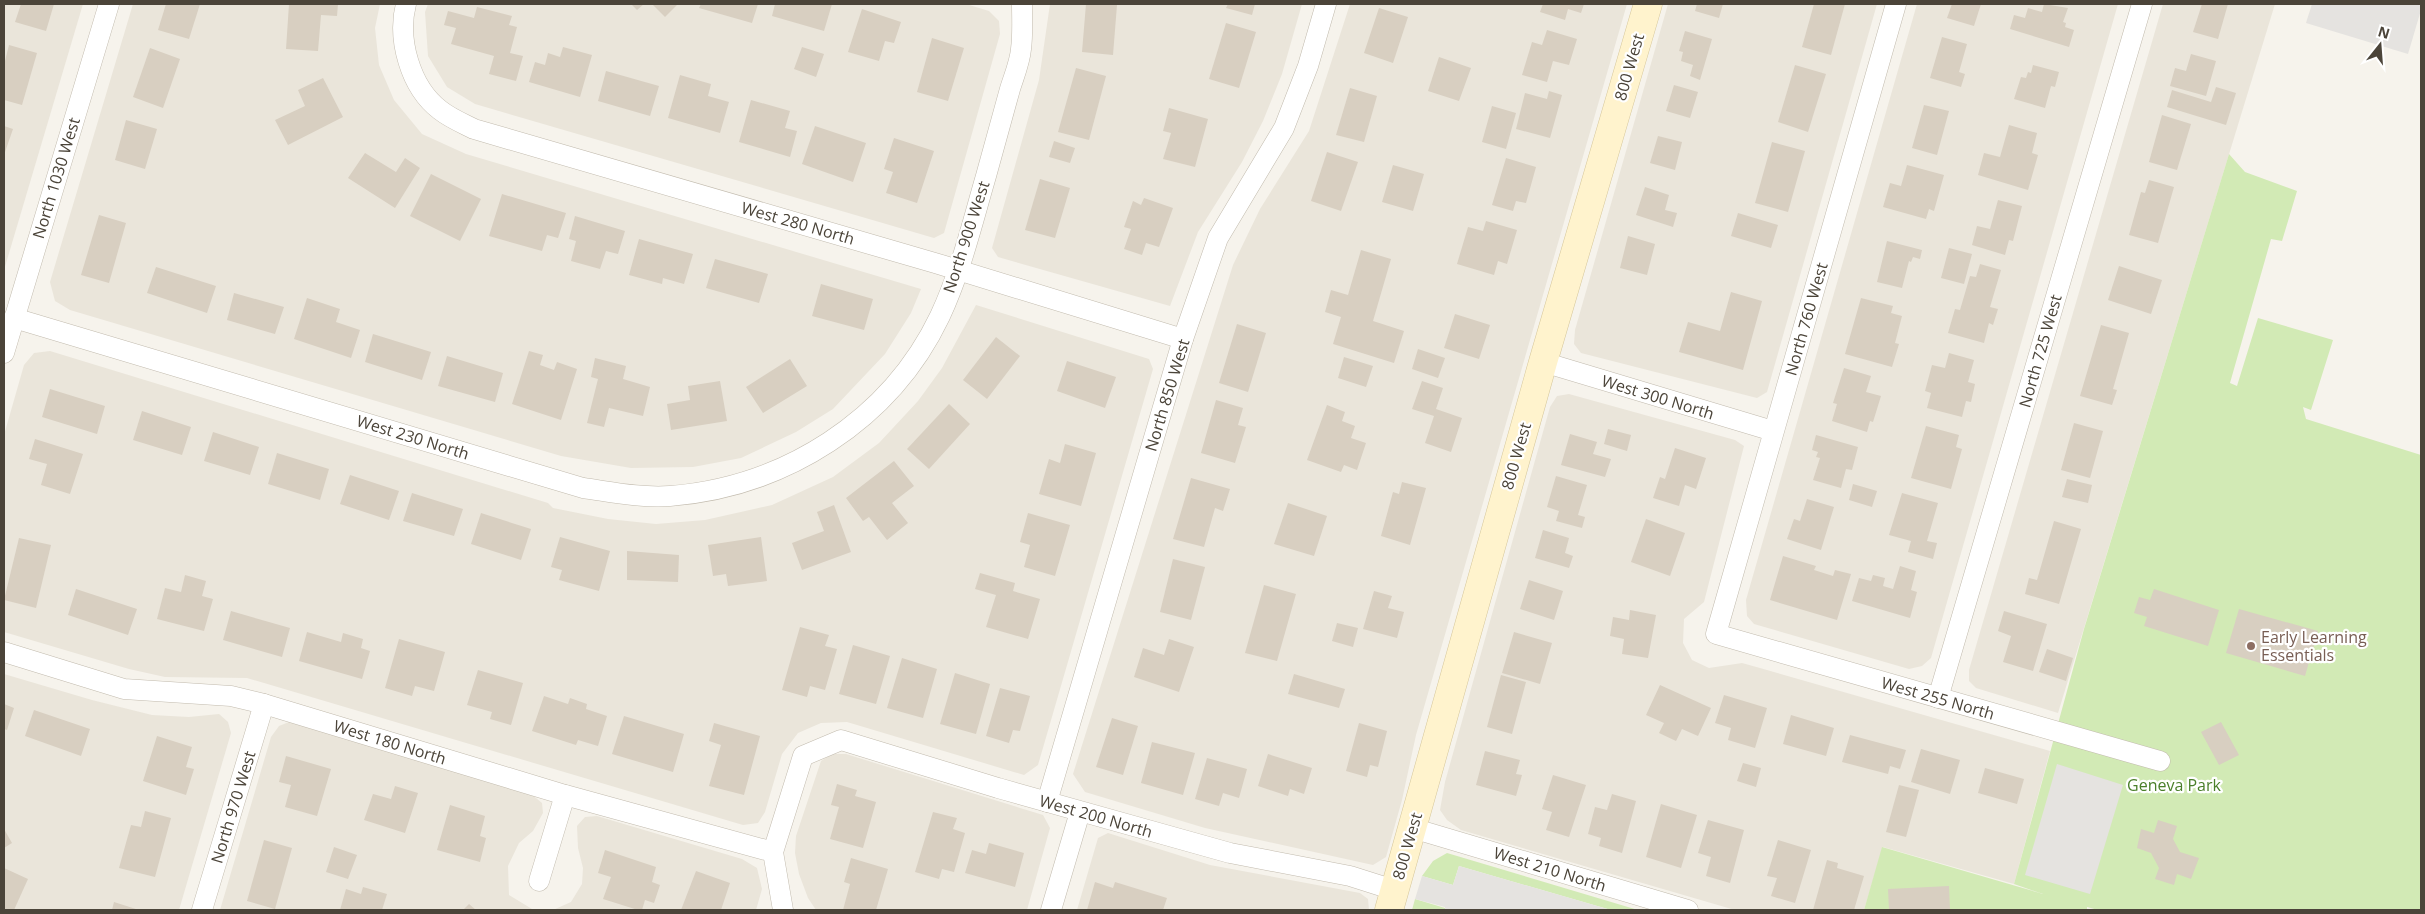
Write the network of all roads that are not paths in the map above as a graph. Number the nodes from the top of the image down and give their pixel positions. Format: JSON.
{"nodes":[{"id":1,"x":109,"y":4,"type":"edge"},
{"id":2,"x":406,"y":4,"type":"edge"},
{"id":3,"x":1022,"y":4,"type":"edge"},
{"id":4,"x":1326,"y":4,"type":"edge"},
{"id":5,"x":1648,"y":4,"type":"edge"},
{"id":6,"x":1896,"y":4,"type":"edge"},
{"id":7,"x":2142,"y":4,"type":"edge"},
{"id":8,"x":959,"y":271,"type":"junction"},
{"id":9,"x":14,"y":318,"type":"junction"},
{"id":10,"x":1183,"y":339,"type":"junction"},
{"id":11,"x":4,"y":353,"type":"edge"},
{"id":12,"x":1543,"y":362,"type":"junction"},
{"id":13,"x":1773,"y":431,"type":"junction"},
{"id":14,"x":814,"y":452,"type":"joint"},
{"id":15,"x":1716,"y":634,"type":"joint"},
{"id":16,"x":4,"y":652,"type":"edge"},
{"id":17,"x":1938,"y":698,"type":"junction"},
{"id":18,"x":264,"y":704,"type":"junction"},
{"id":19,"x":2160,"y":761,"type":"dead end"},
{"id":20,"x":565,"y":795,"type":"junction"},
{"id":21,"x":1047,"y":802,"type":"junction"},
{"id":22,"x":1080,"y":812,"type":"junction"},
{"id":23,"x":1412,"y":828,"type":"junction"},
{"id":24,"x":773,"y":852,"type":"junction"},
{"id":25,"x":539,"y":881,"type":"dead end"},
{"id":26,"x":1391,"y":900,"type":"edge"},
{"id":27,"x":202,"y":910,"type":"edge"},
{"id":28,"x":783,"y":910,"type":"edge"},
{"id":29,"x":1051,"y":910,"type":"edge"},
{"id":30,"x":1688,"y":910,"type":"edge"}],
"edges":[{"from":1,"to":9,"type":"street","name":"North 1030 West"},
{"from":2,"to":8,"type":"street","name":"West 280 North"},
{"from":3,"to":8,"type":"street","name":"North 900 West"},
{"from":4,"to":10,"type":"street","name":"North 850 West"},
{"from":5,"to":12,"type":"street","name":"800 West"},
{"from":6,"to":13,"type":"street","name":"North 760 West"},
{"from":7,"to":17,"type":"street","name":"North 725 West"},
{"from":8,"to":10,"type":"street","name":"West 280 North"},
{"from":8,"to":14,"type":"street","name":"North 900 West"},
{"from":9,"to":11,"type":"street","name":"North 1030 West"},
{"from":9,"to":14,"type":"street","name":"West 230 North"},
{"from":10,"to":21,"type":"street","name":"North 850 West"},
{"from":12,"to":13,"type":"street","name":"West 300 North"},
{"from":12,"to":23,"type":"street","name":"800 West"},
{"from":13,"to":15,"type":"street","name":"North 760 West"},
{"from":15,"to":17,"type":"street","name":"West 255 North"},
{"from":16,"to":18,"type":"street","name":"West 180 North"},
{"from":17,"to":19,"type":"street","name":"West 255 North"},
{"from":18,"to":20,"type":"street","name":"West 180 North"},
{"from":18,"to":27,"type":"street","name":"North 970 West"},
{"from":20,"to":24,"type":"street","name":"West 180 North"},
{"from":20,"to":25,"type":"street"},
{"from":21,"to":22,"type":"street","name":"West 200 North"},
{"from":21,"to":24,"type":"street","name":"West 200 North"},
{"from":22,"to":26,"type":"street","name":"West 200 North"},
{"from":22,"to":29,"type":"street"},
{"from":23,"to":26,"type":"street","name":"800 West"},
{"from":23,"to":30,"type":"street","name":"West 210 North"},
{"from":24,"to":28,"type":"street"}]}
